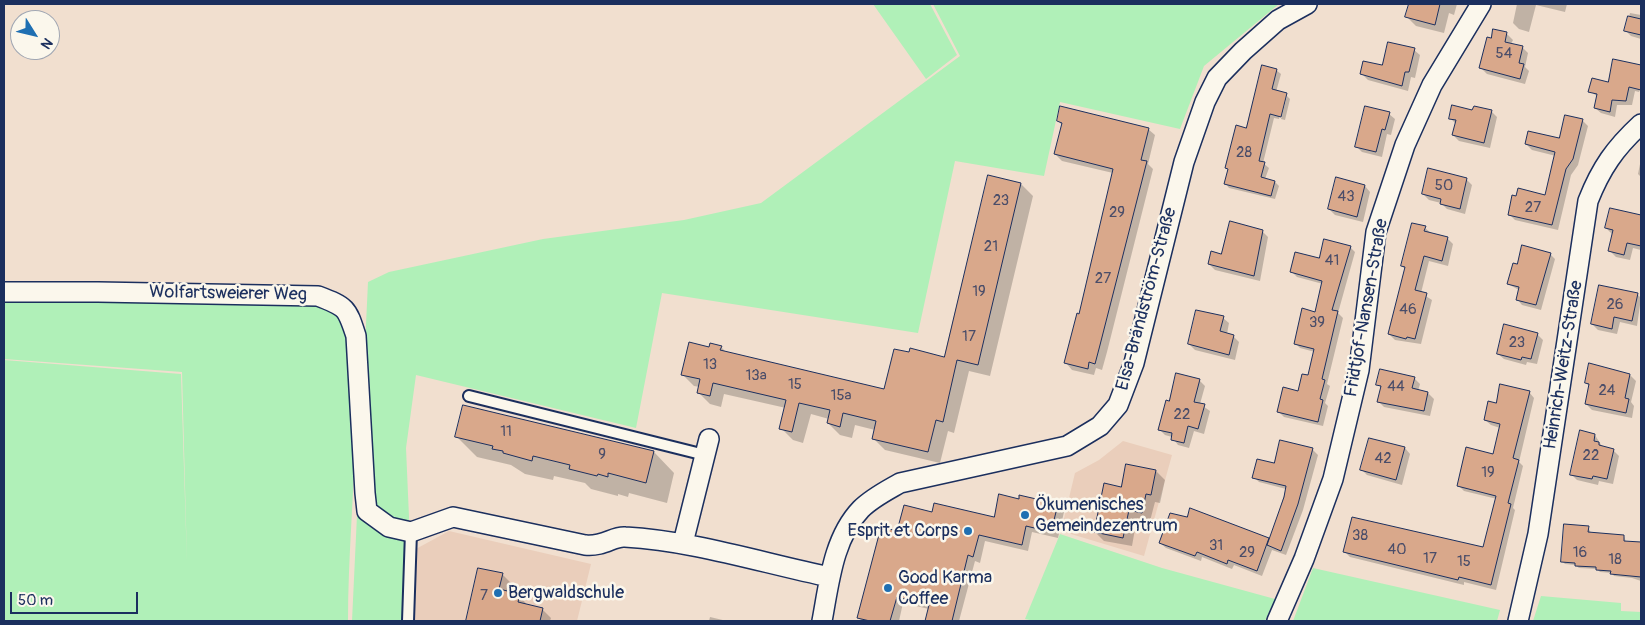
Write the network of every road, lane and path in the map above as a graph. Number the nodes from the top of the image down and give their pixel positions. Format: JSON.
{"nodes":[{"id":1,"x":1307,"y":4,"type":"edge"},
{"id":2,"x":1481,"y":4,"type":"edge"},
{"id":3,"x":1641,"y":124,"type":"edge"},
{"id":4,"x":4,"y":292,"type":"edge"},
{"id":5,"x":469,"y":396,"type":"dead end"},
{"id":6,"x":707,"y":447,"type":"joint"},
{"id":7,"x":411,"y":532,"type":"junction"},
{"id":8,"x":683,"y":543,"type":"junction"},
{"id":9,"x":830,"y":577,"type":"junction"},
{"id":10,"x":408,"y":621,"type":"edge"},
{"id":11,"x":822,"y":621,"type":"edge"},
{"id":12,"x":1276,"y":621,"type":"edge"},
{"id":13,"x":1518,"y":621,"type":"edge"}],
"edges":[{"from":1,"to":9,"type":"street","name":"Elsa-Brändström-Straße"},
{"from":2,"to":12,"type":"street","name":"Fridtjof-Nansen-Straße"},
{"from":3,"to":13,"type":"street","name":"Heinrich-Weitz-Straße"},
{"from":4,"to":7,"type":"street","name":"Wolfartsweierer Weg"},
{"from":5,"to":6,"type":"lane"},
{"from":6,"to":8,"type":"street"},
{"from":7,"to":8,"type":"street"},
{"from":7,"to":10,"type":"lane"},
{"from":8,"to":9,"type":"street"},
{"from":9,"to":11,"type":"street","name":"Elsa-Brändström-Straße"}]}
